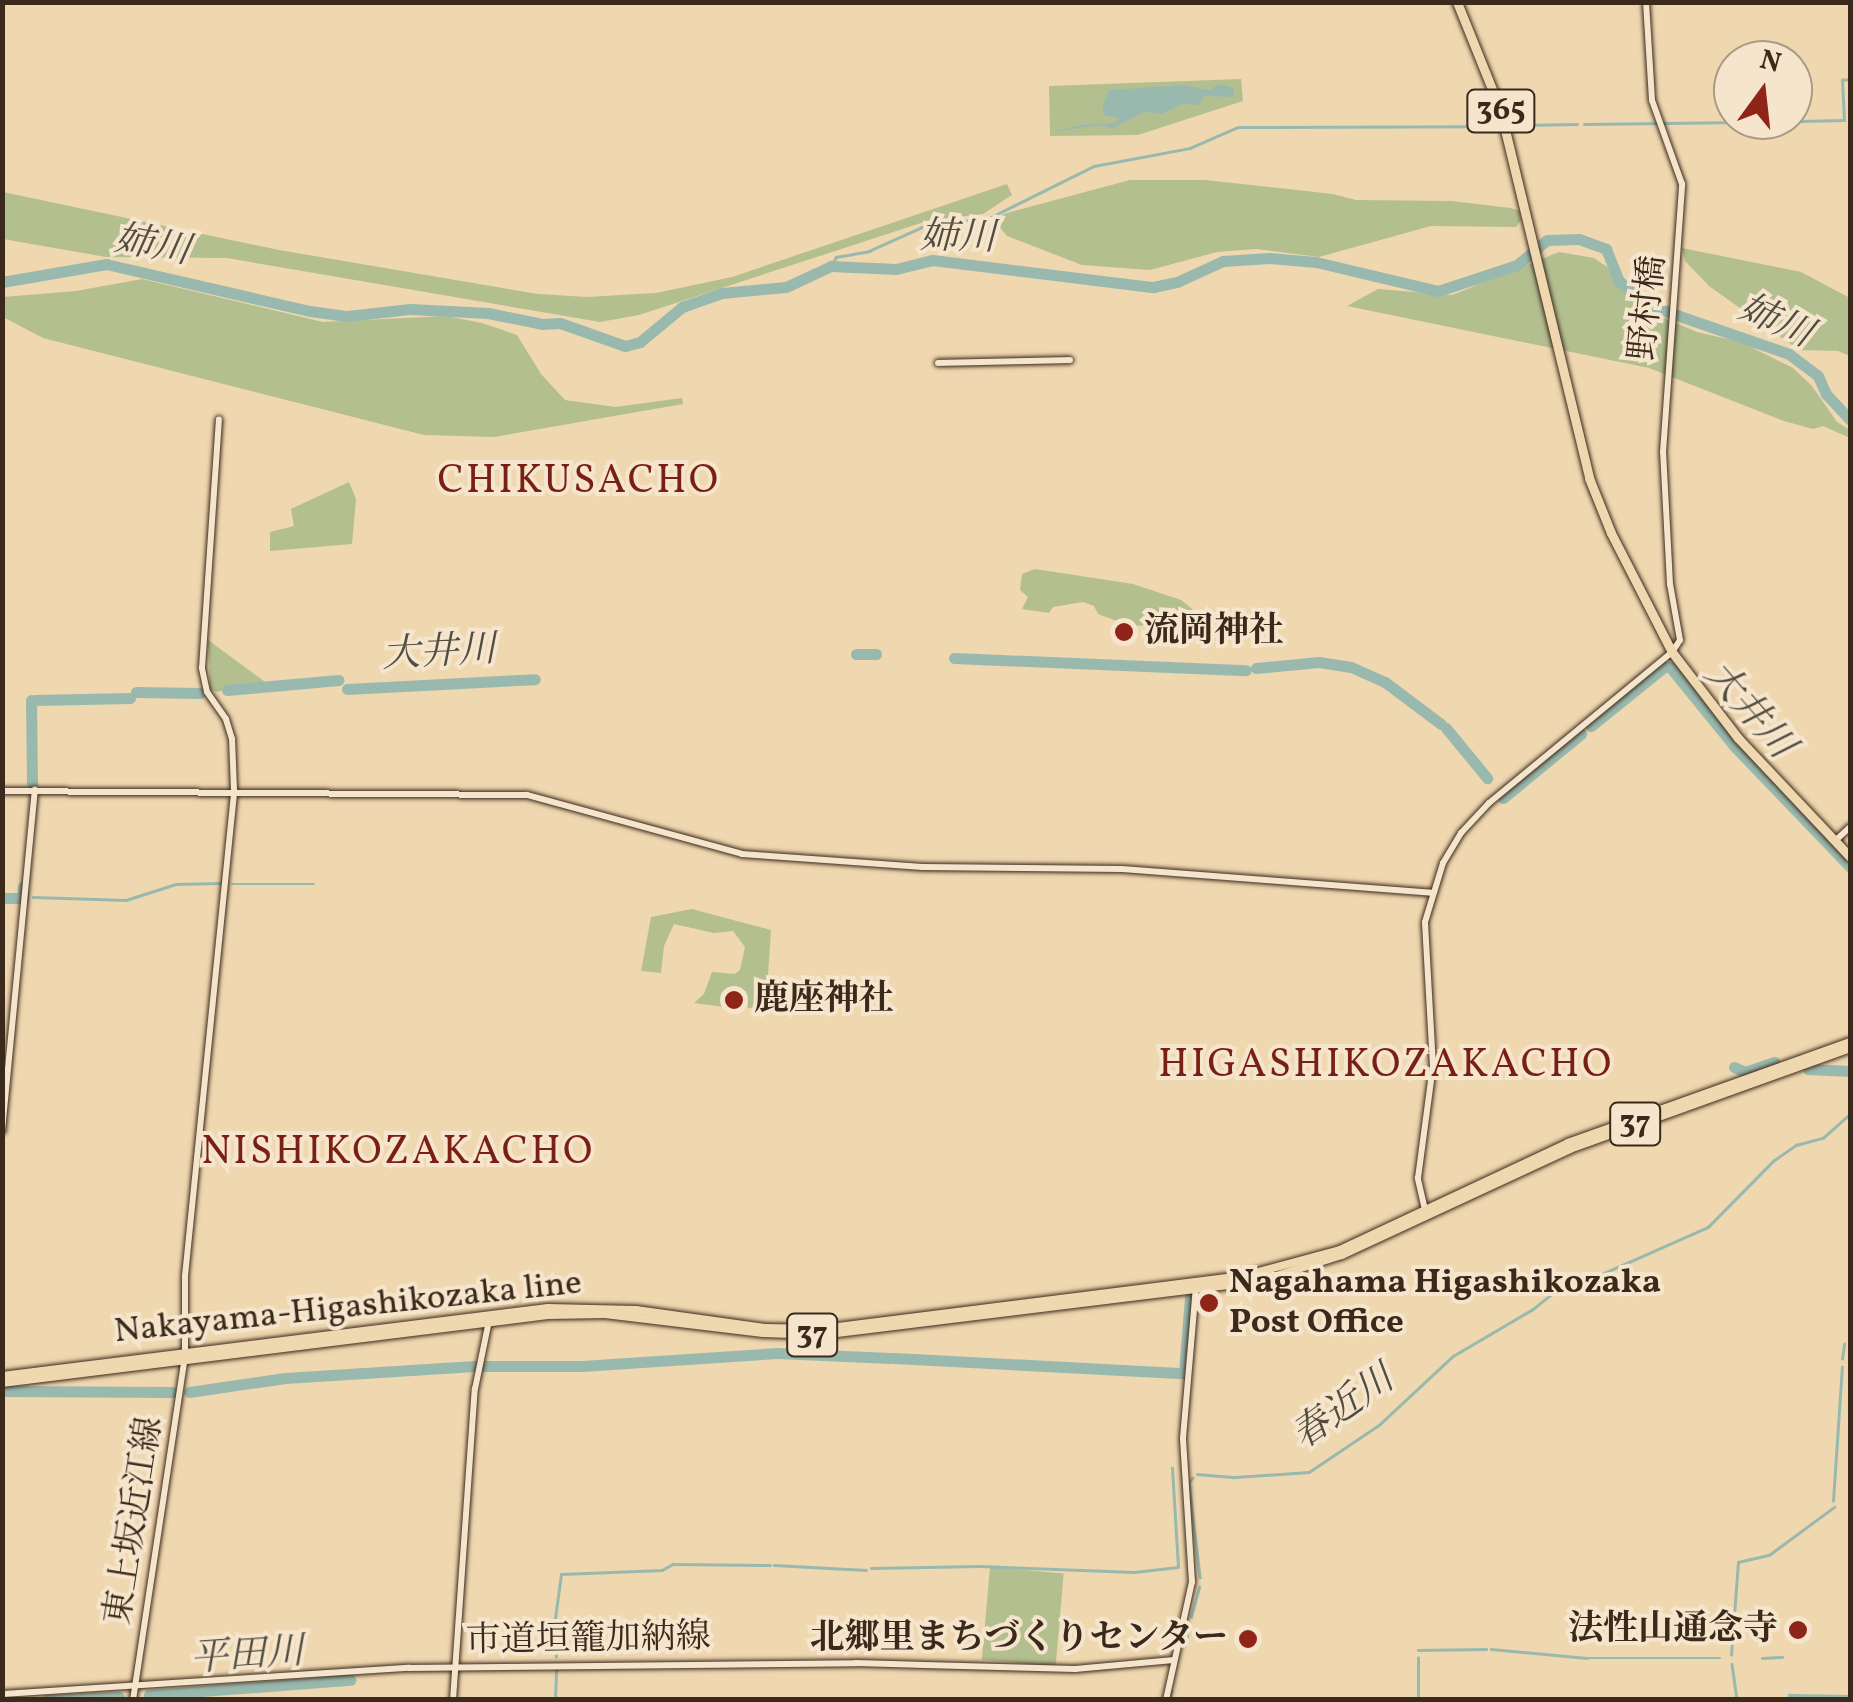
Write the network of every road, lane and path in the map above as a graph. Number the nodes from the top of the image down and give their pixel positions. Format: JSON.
{"nodes":[{"id":1,"x":1457,"y":2,"type":"edge"},
{"id":2,"x":1646,"y":2,"type":"edge"},
{"id":3,"x":1070,"y":360,"type":"dead end"},
{"id":4,"x":938,"y":363,"type":"dead end"},
{"id":5,"x":219,"y":420,"type":"dead end"},
{"id":6,"x":1672,"y":652,"type":"junction"},
{"id":7,"x":2,"y":790,"type":"edge"},
{"id":8,"x":35,"y":790,"type":"junction"},
{"id":9,"x":234,"y":790,"type":"junction"},
{"id":10,"x":1850,"y":827,"type":"edge"},
{"id":11,"x":1836,"y":841,"type":"junction"},
{"id":12,"x":1850,"y":856,"type":"edge"},
{"id":13,"x":1432,"y":893,"type":"junction"},
{"id":14,"x":1850,"y":1045,"type":"edge"},
{"id":15,"x":2,"y":1131,"type":"edge"},
{"id":16,"x":1425,"y":1212,"type":"junction"},
{"id":17,"x":1196,"y":1286,"type":"junction"},
{"id":18,"x":489,"y":1318,"type":"junction"},
{"id":19,"x":185,"y":1354,"type":"junction"},
{"id":20,"x":2,"y":1380,"type":"edge"},
{"id":21,"x":1174,"y":1660,"type":"junction"},
{"id":22,"x":454,"y":1666,"type":"junction"},
{"id":23,"x":135,"y":1688,"type":"junction"},
{"id":24,"x":2,"y":1694,"type":"edge"},
{"id":25,"x":133,"y":1700,"type":"edge"},
{"id":26,"x":453,"y":1700,"type":"edge"},
{"id":27,"x":1166,"y":1700,"type":"edge"}],
"edges":[{"from":1,"to":6,"type":"highway","number":"365"},
{"from":2,"to":6,"type":"street","name":"野村橋"},
{"from":3,"to":4,"type":"street"},
{"from":5,"to":9,"type":"street","name":"東上坂近江線"},
{"from":6,"to":11,"type":"highway","number":"365"},
{"from":6,"to":13,"type":"street"},
{"from":7,"to":8,"type":"street"},
{"from":8,"to":9,"type":"street"},
{"from":8,"to":15,"type":"street"},
{"from":9,"to":13,"type":"street"},
{"from":9,"to":19,"type":"street","name":"東上坂近江線"},
{"from":10,"to":11,"type":"street"},
{"from":11,"to":12,"type":"highway","number":"365"},
{"from":13,"to":16,"type":"street"},
{"from":14,"to":16,"type":"main road","name":"Nakayama-Higashikozaka line","number":"37"},
{"from":16,"to":17,"type":"main road","name":"Nakayama-Higashikozaka line","number":"37"},
{"from":17,"to":18,"type":"main road","name":"Nakayama-Higashikozaka line","number":"37"},
{"from":17,"to":21,"type":"street"},
{"from":18,"to":19,"type":"main road","name":"Nakayama-Higashikozaka line","number":"37"},
{"from":18,"to":22,"type":"street"},
{"from":19,"to":20,"type":"main road","name":"Nakayama-Higashikozaka line","number":"37"},
{"from":19,"to":23,"type":"street","name":"東上坂近江線"},
{"from":21,"to":22,"type":"street","name":"市道垣籠加納線"},
{"from":21,"to":27,"type":"street"},
{"from":22,"to":23,"type":"street","name":"市道垣籠加納線"},
{"from":22,"to":26,"type":"street"},
{"from":23,"to":24,"type":"street","name":"市道垣籠加納線"},
{"from":23,"to":25,"type":"street","name":"東上坂近江線"}]}
